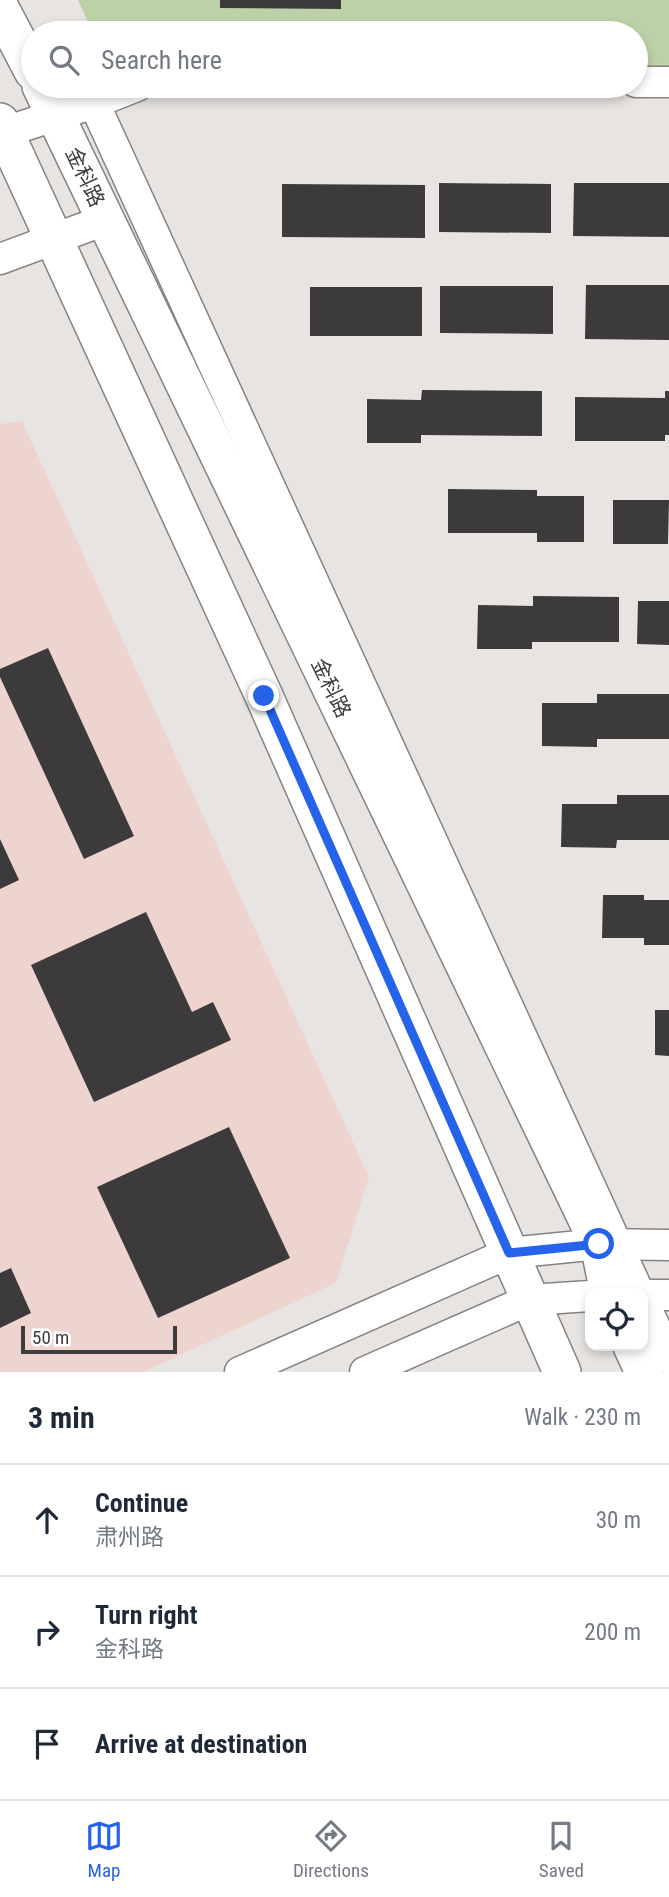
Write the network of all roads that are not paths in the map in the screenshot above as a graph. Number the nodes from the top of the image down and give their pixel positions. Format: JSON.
{"nodes":[{"id":1,"x":0,"y":8,"type":"edge"},
{"id":2,"x":21,"y":48,"type":"edge"},
{"id":3,"x":648,"y":82,"type":"edge"},
{"id":4,"x":669,"y":82,"type":"edge"},
{"id":5,"x":107,"y":98,"type":"edge"},
{"id":6,"x":49,"y":101,"type":"edge"},
{"id":7,"x":94,"y":103,"type":"junction"},
{"id":8,"x":3,"y":127,"type":"edge"},
{"id":9,"x":105,"y":220,"type":"junction"},
{"id":10,"x":53,"y":239,"type":"junction"},
{"id":11,"x":0,"y":259,"type":"edge"},
{"id":12,"x":608,"y":1245,"type":"junction"},
{"id":13,"x":669,"y":1245,"type":"edge"},
{"id":14,"x":509,"y":1253,"type":"junction"},
{"id":15,"x":609,"y":1288,"type":"edge"},
{"id":16,"x":637,"y":1288,"type":"edge"},
{"id":17,"x":648,"y":1294,"type":"edge"},
{"id":18,"x":669,"y":1295,"type":"edge"},
{"id":19,"x":585,"y":1296,"type":"edge"},
{"id":20,"x":529,"y":1300,"type":"junction"},
{"id":21,"x":648,"y":1312,"type":"edge"},
{"id":22,"x":634,"y":1351,"type":"edge"},
{"id":23,"x":669,"y":1359,"type":"edge"},
{"id":24,"x":240,"y":1372,"type":"edge"},
{"id":25,"x":365,"y":1372,"type":"edge"},
{"id":26,"x":562,"y":1372,"type":"edge"},
{"id":27,"x":643,"y":1372,"type":"edge"}],
"edges":[{"from":1,"to":2,"type":"main road"},
{"from":3,"to":4,"type":"street"},
{"from":5,"to":7,"type":"street"},
{"from":6,"to":7,"type":"street"},
{"from":6,"to":8,"type":"street"},
{"from":6,"to":9,"type":"main road","name":"金科路"},
{"from":7,"to":12,"type":"street"},
{"from":8,"to":10,"type":"main road"},
{"from":9,"to":10,"type":"street"},
{"from":9,"to":12,"type":"main road","name":"金科路"},
{"from":10,"to":11,"type":"street"},
{"from":10,"to":14,"type":"main road"},
{"from":12,"to":13,"type":"street"},
{"from":12,"to":14,"type":"street"},
{"from":12,"to":15,"type":"main road","name":"金科路"},
{"from":12,"to":16,"type":"street"},
{"from":14,"to":20,"type":"main road"},
{"from":14,"to":24,"type":"street"},
{"from":17,"to":18,"type":"street"},
{"from":19,"to":20,"type":"street"},
{"from":20,"to":25,"type":"street"},
{"from":20,"to":26,"type":"main road"},
{"from":21,"to":23,"type":"street"},
{"from":22,"to":27,"type":"main road"}]}
